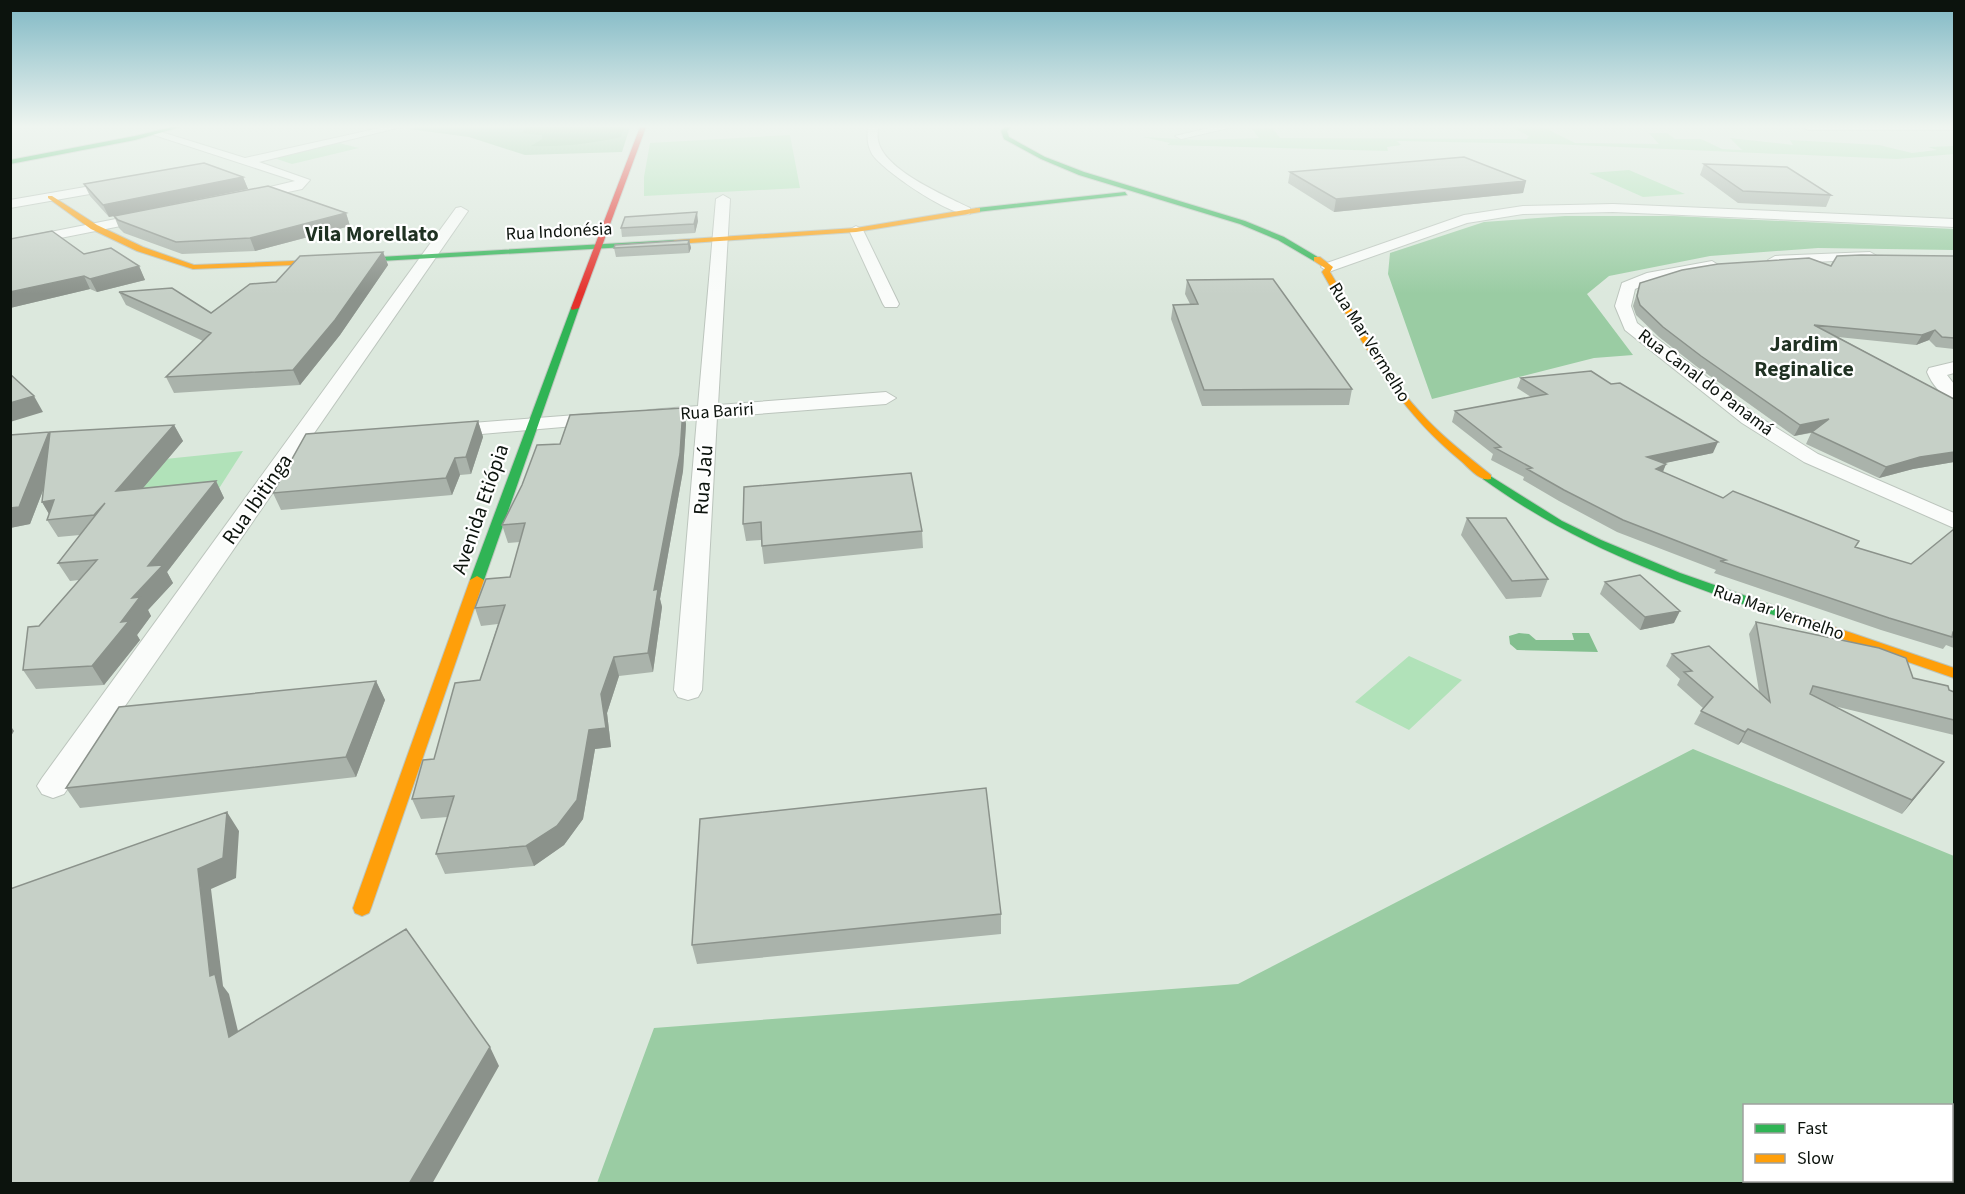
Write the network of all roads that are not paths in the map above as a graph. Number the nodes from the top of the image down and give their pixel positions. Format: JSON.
{"nodes":[{"id":1,"x":129,"y":183,"type":"edge"},
{"id":2,"x":301,"y":183,"type":"edge"},
{"id":3,"x":622,"y":183,"type":"edge"},
{"id":4,"x":914,"y":183,"type":"edge"},
{"id":5,"x":1110,"y":183,"type":"edge"},
{"id":6,"x":1139,"y":193,"type":"junction"},
{"id":7,"x":50,"y":197,"type":"junction"},
{"id":8,"x":723,"y":199,"type":"dead end"},
{"id":9,"x":231,"y":200,"type":"edge"},
{"id":10,"x":10,"y":204,"type":"edge"},
{"id":11,"x":461,"y":211,"type":"dead end"},
{"id":12,"x":965,"y":211,"type":"junction"},
{"id":13,"x":163,"y":214,"type":"edge"},
{"id":14,"x":1954,"y":223,"type":"edge"},
{"id":15,"x":94,"y":227,"type":"junction"},
{"id":16,"x":856,"y":230,"type":"junction"},
{"id":17,"x":720,"y":241,"type":"junction"},
{"id":18,"x":10,"y":244,"type":"edge"},
{"id":19,"x":598,"y":247,"type":"junction"},
{"id":20,"x":428,"y":257,"type":"junction"},
{"id":21,"x":1889,"y":257,"type":"edge"},
{"id":22,"x":1754,"y":262,"type":"edge"},
{"id":23,"x":1733,"y":264,"type":"edge"},
{"id":24,"x":1329,"y":267,"type":"junction"},
{"id":25,"x":891,"y":304,"type":"dead end"},
{"id":26,"x":1954,"y":366,"type":"edge"},
{"id":27,"x":1954,"y":394,"type":"edge"},
{"id":28,"x":886,"y":398,"type":"dead end"},
{"id":29,"x":708,"y":411,"type":"junction"},
{"id":30,"x":531,"y":425,"type":"junction"},
{"id":31,"x":426,"y":433,"type":"edge"},
{"id":32,"x":321,"y":441,"type":"edge"},
{"id":33,"x":297,"y":443,"type":"junction"},
{"id":34,"x":1954,"y":521,"type":"edge"},
{"id":35,"x":1954,"y":674,"type":"edge"},
{"id":36,"x":688,"y":690,"type":"dead end"},
{"id":37,"x":53,"y":786,"type":"dead end"},
{"id":38,"x":362,"y":908,"type":"dead end"}],
"edges":[{"from":1,"to":7,"type":"street"},
{"from":2,"to":9,"type":"street"},
{"from":3,"to":19,"type":"street","name":"Avenida Etiópia"},
{"from":4,"to":12,"type":"street"},
{"from":5,"to":6,"type":"street","name":"Rua Mar Vermelho"},
{"from":6,"to":12,"type":"street","name":"Rua Indonésia"},
{"from":6,"to":24,"type":"street","name":"Rua Mar Vermelho"},
{"from":7,"to":10,"type":"street"},
{"from":7,"to":15,"type":"street"},
{"from":8,"to":17,"type":"street","name":"Rua Jaú"},
{"from":11,"to":20,"type":"street","name":"Rua Ibitinga"},
{"from":12,"to":16,"type":"street","name":"Rua Indonésia"},
{"from":13,"to":15,"type":"street"},
{"from":14,"to":24,"type":"street"},
{"from":15,"to":18,"type":"street"},
{"from":15,"to":20,"type":"street","name":"Rua Indonésia"},
{"from":16,"to":17,"type":"street","name":"Rua Indonésia"},
{"from":16,"to":25,"type":"street"},
{"from":17,"to":19,"type":"street","name":"Rua Indonésia"},
{"from":17,"to":29,"type":"street","name":"Rua Jaú"},
{"from":19,"to":20,"type":"street","name":"Rua Indonésia"},
{"from":19,"to":30,"type":"street","name":"Avenida Etiópia"},
{"from":20,"to":33,"type":"street","name":"Rua Ibitinga"},
{"from":21,"to":22,"type":"street"},
{"from":23,"to":34,"type":"street","name":"Rua Canal do Panamá"},
{"from":24,"to":35,"type":"street","name":"Rua Mar Vermelho"},
{"from":26,"to":27,"type":"street"},
{"from":28,"to":29,"type":"street","name":"Rua Bariri"},
{"from":29,"to":30,"type":"street","name":"Rua Bariri"},
{"from":29,"to":36,"type":"street","name":"Rua Jaú"},
{"from":30,"to":31,"type":"street","name":"Rua Bariri"},
{"from":30,"to":38,"type":"street","name":"Avenida Etiópia"},
{"from":32,"to":33,"type":"street"},
{"from":33,"to":37,"type":"street","name":"Rua Ibitinga"}]}
